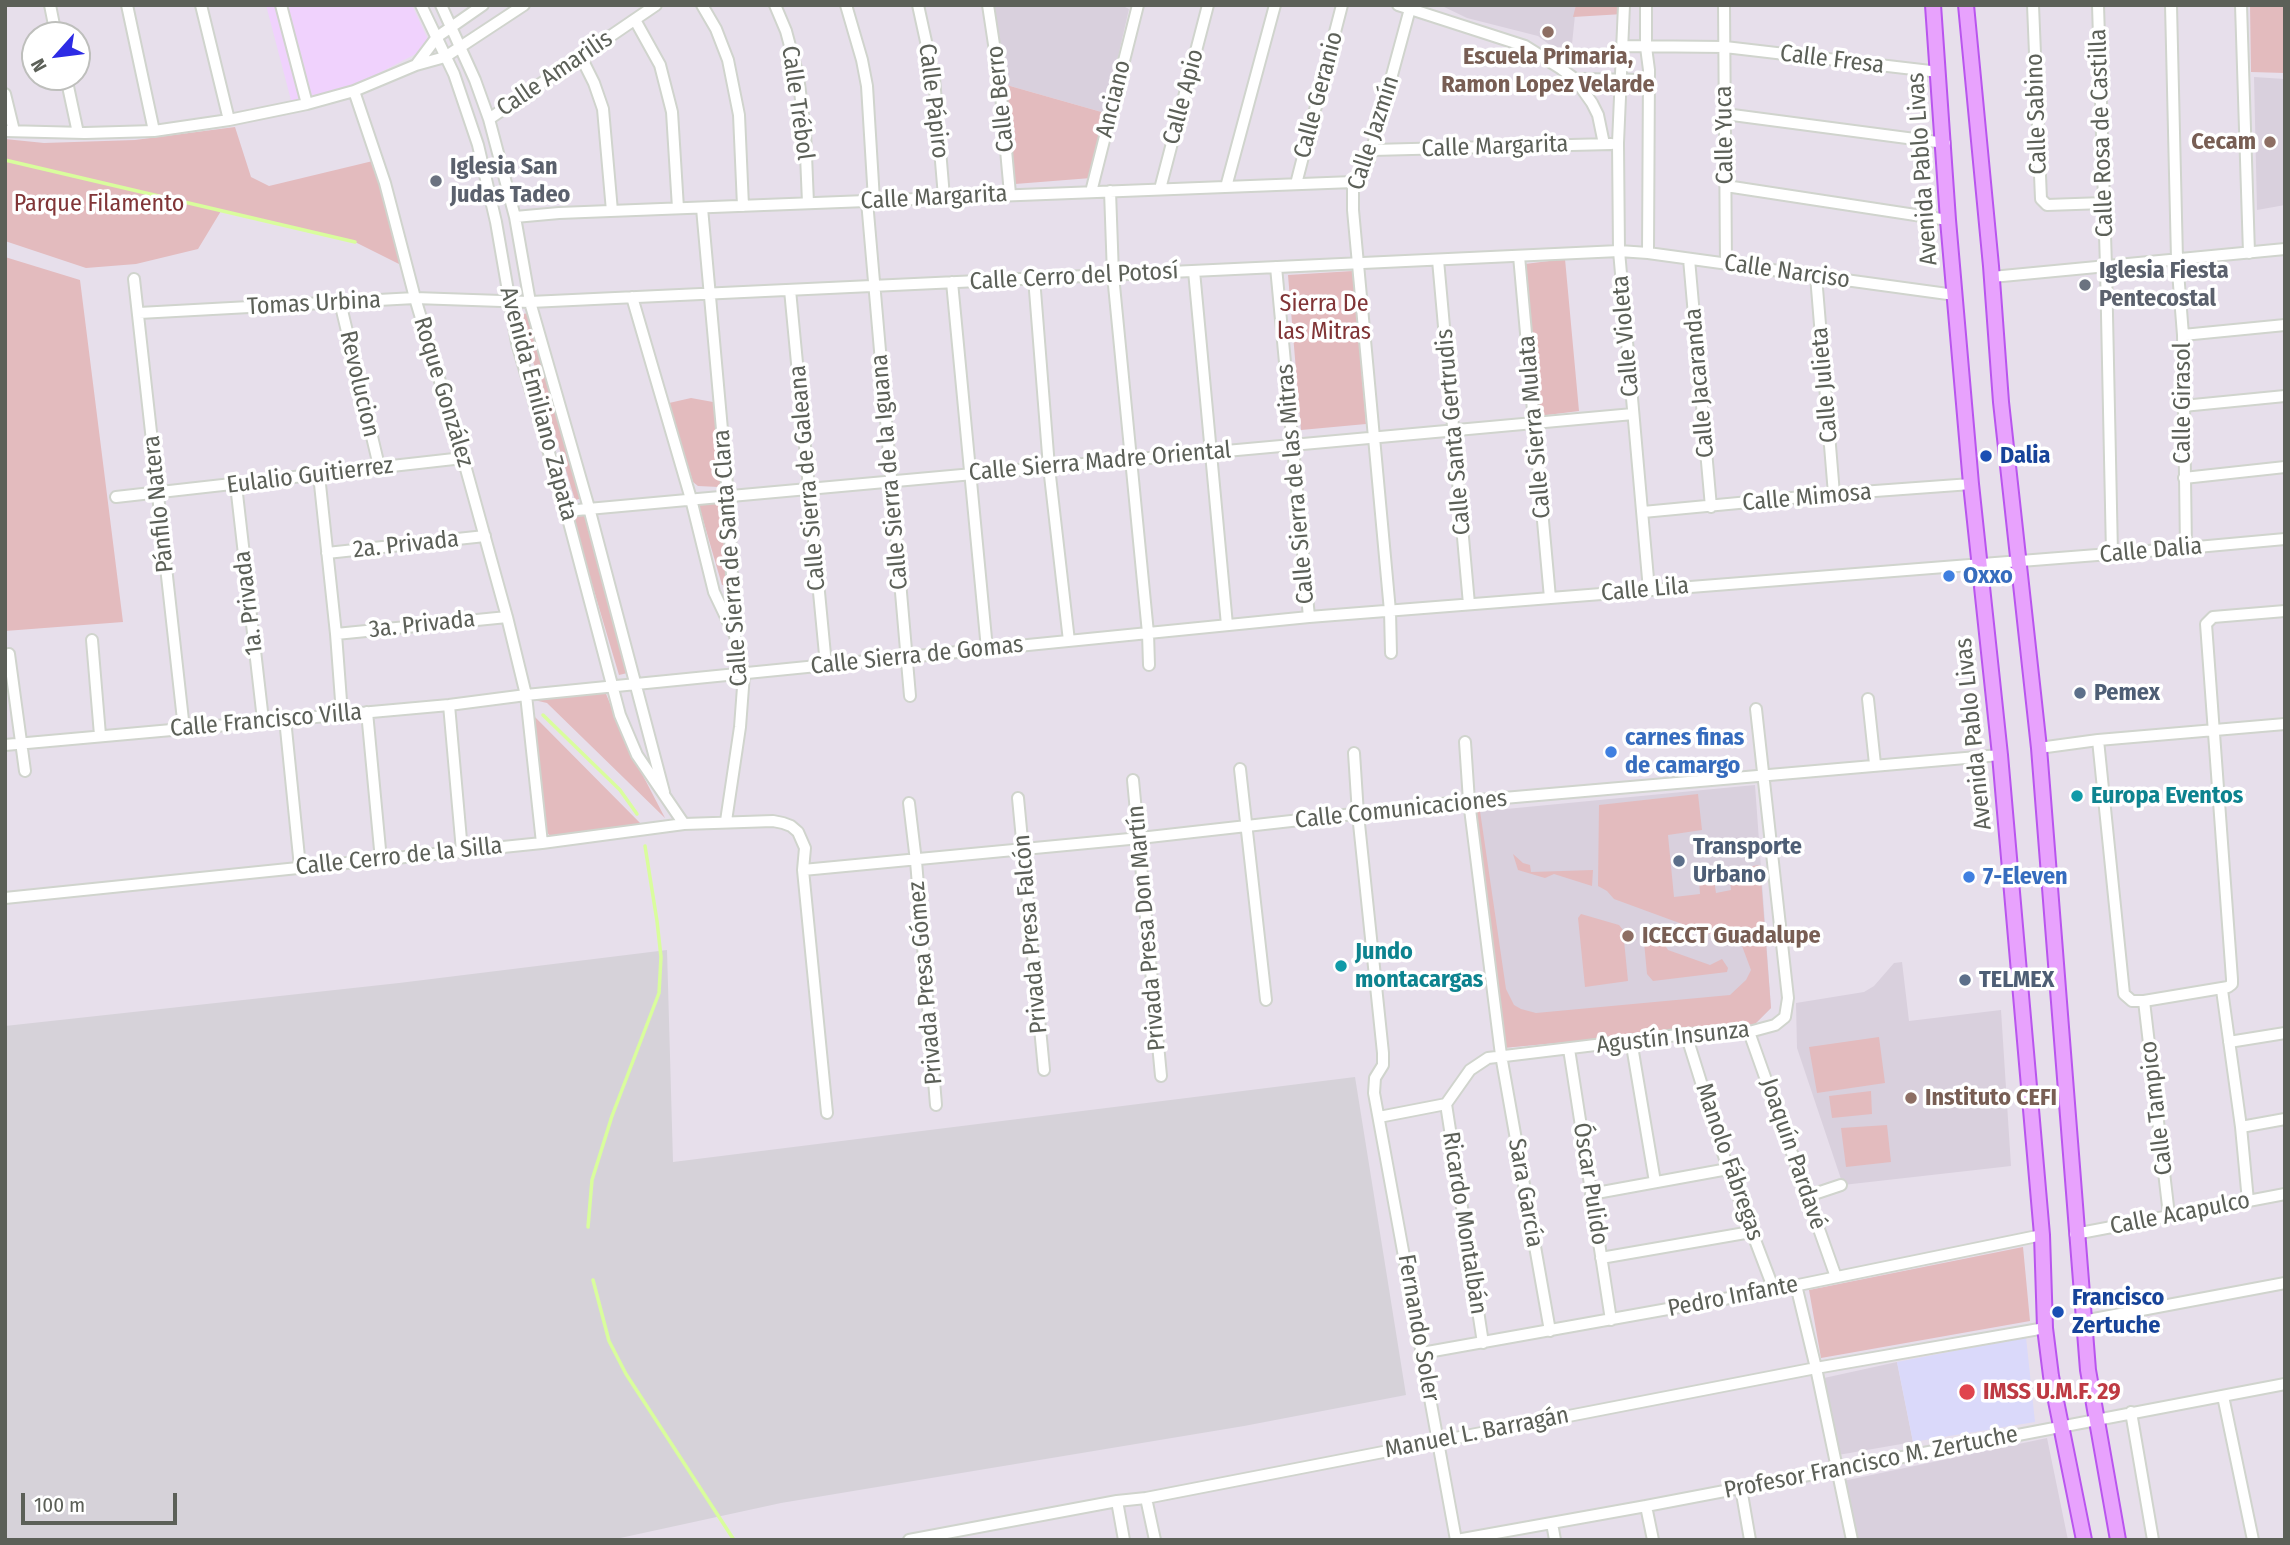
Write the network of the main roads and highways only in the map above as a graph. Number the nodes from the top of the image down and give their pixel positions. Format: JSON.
{"nodes":[{"id":1,"x":1934,"y":5,"type":"edge"},
{"id":2,"x":1966,"y":5,"type":"edge"},
{"id":3,"x":2084,"y":1540,"type":"edge"},
{"id":4,"x":2118,"y":1540,"type":"edge"}],
"edges":[{"from":1,"to":3,"type":"main road","name":"Avenida Pablo Livas"},
{"from":2,"to":4,"type":"main road"}]}
